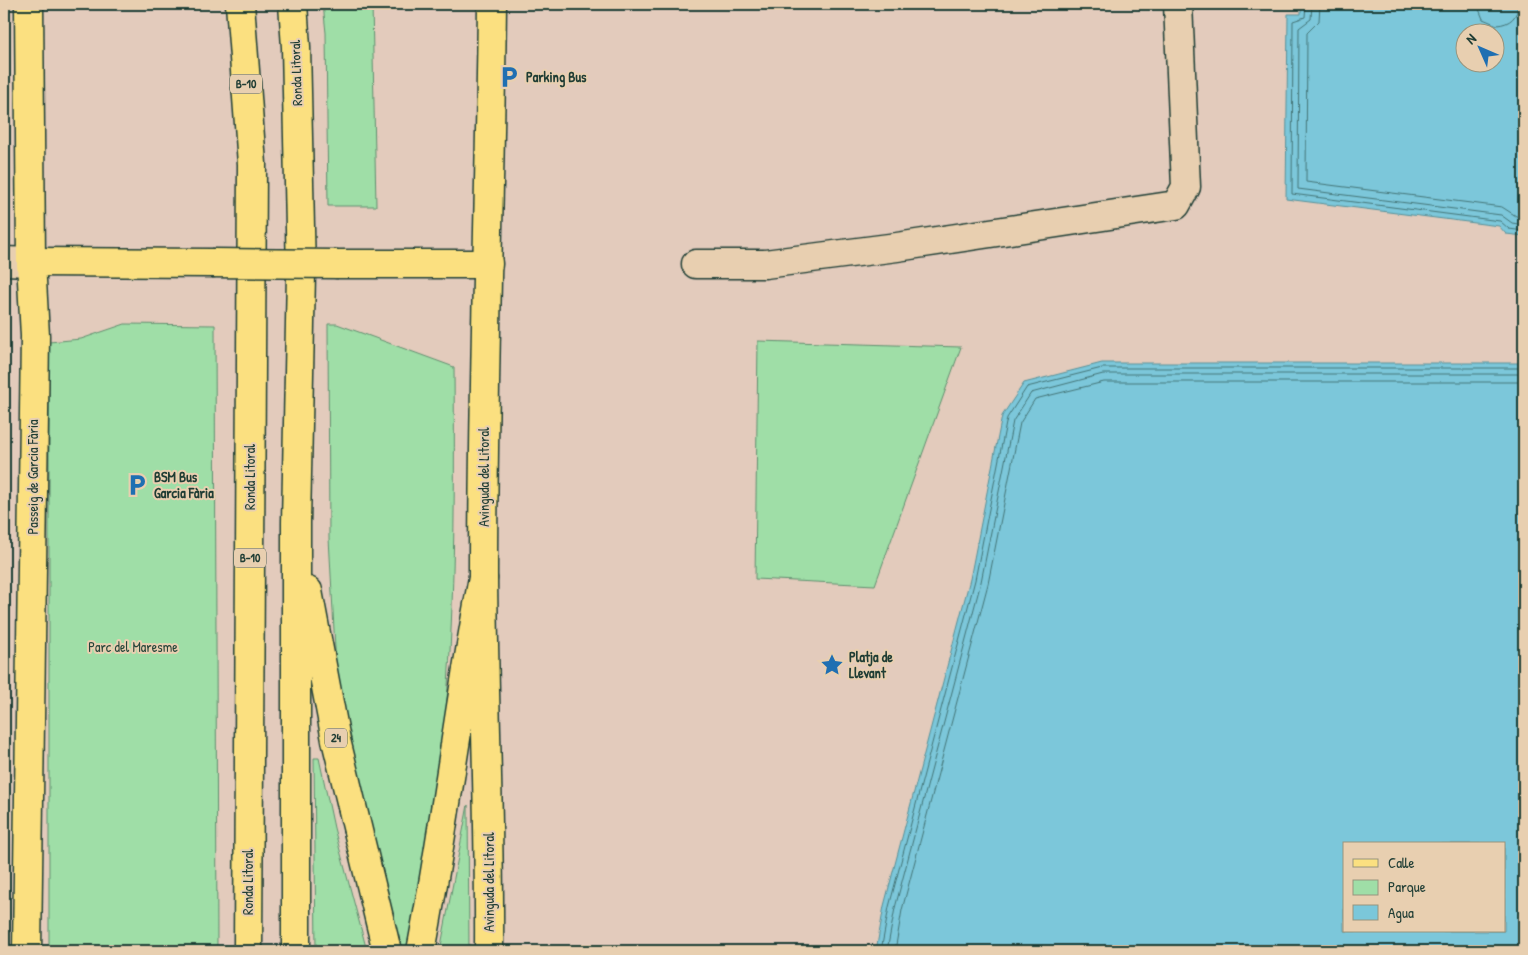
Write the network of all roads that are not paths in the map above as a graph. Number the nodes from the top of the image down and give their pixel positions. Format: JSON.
{"nodes":[{"id":1,"x":29,"y":4,"type":"edge"},
{"id":2,"x":240,"y":4,"type":"edge"},
{"id":3,"x":293,"y":4,"type":"edge"},
{"id":4,"x":492,"y":4,"type":"edge"},
{"id":5,"x":1178,"y":4,"type":"edge"},
{"id":6,"x":4,"y":261,"type":"edge"},
{"id":7,"x":31,"y":262,"type":"junction"},
{"id":8,"x":488,"y":264,"type":"junction"},
{"id":9,"x":696,"y":264,"type":"dead end"},
{"id":10,"x":296,"y":523,"type":"junction"},
{"id":11,"x":483,"y":578,"type":"junction"},
{"id":12,"x":27,"y":951,"type":"edge"},
{"id":13,"x":248,"y":951,"type":"edge"},
{"id":14,"x":296,"y":951,"type":"edge"},
{"id":15,"x":387,"y":951,"type":"edge"},
{"id":16,"x":421,"y":951,"type":"edge"},
{"id":17,"x":489,"y":951,"type":"edge"}],
"edges":[{"from":1,"to":7,"type":"main road","name":"Passeig de Garcia Fària"},
{"from":2,"to":13,"type":"main road","name":"Ronda Litoral","number":"B-10"},
{"from":3,"to":10,"type":"main road","name":"Ronda Litoral"},
{"from":4,"to":8,"type":"main road","name":"Avinguda del Litoral"},
{"from":5,"to":9,"type":"street"},
{"from":6,"to":7,"type":"street"},
{"from":7,"to":8,"type":"main road","bridge":true},
{"from":7,"to":12,"type":"main road","name":"Passeig de Garcia Fària"},
{"from":8,"to":11,"type":"main road","name":"Avinguda del Litoral"},
{"from":10,"to":14,"type":"main road","name":"Ronda Litoral"},
{"from":10,"to":15,"type":"main road","number":"24"},
{"from":11,"to":16,"type":"main road"},
{"from":11,"to":17,"type":"main road","name":"Avinguda del Litoral"}]}
